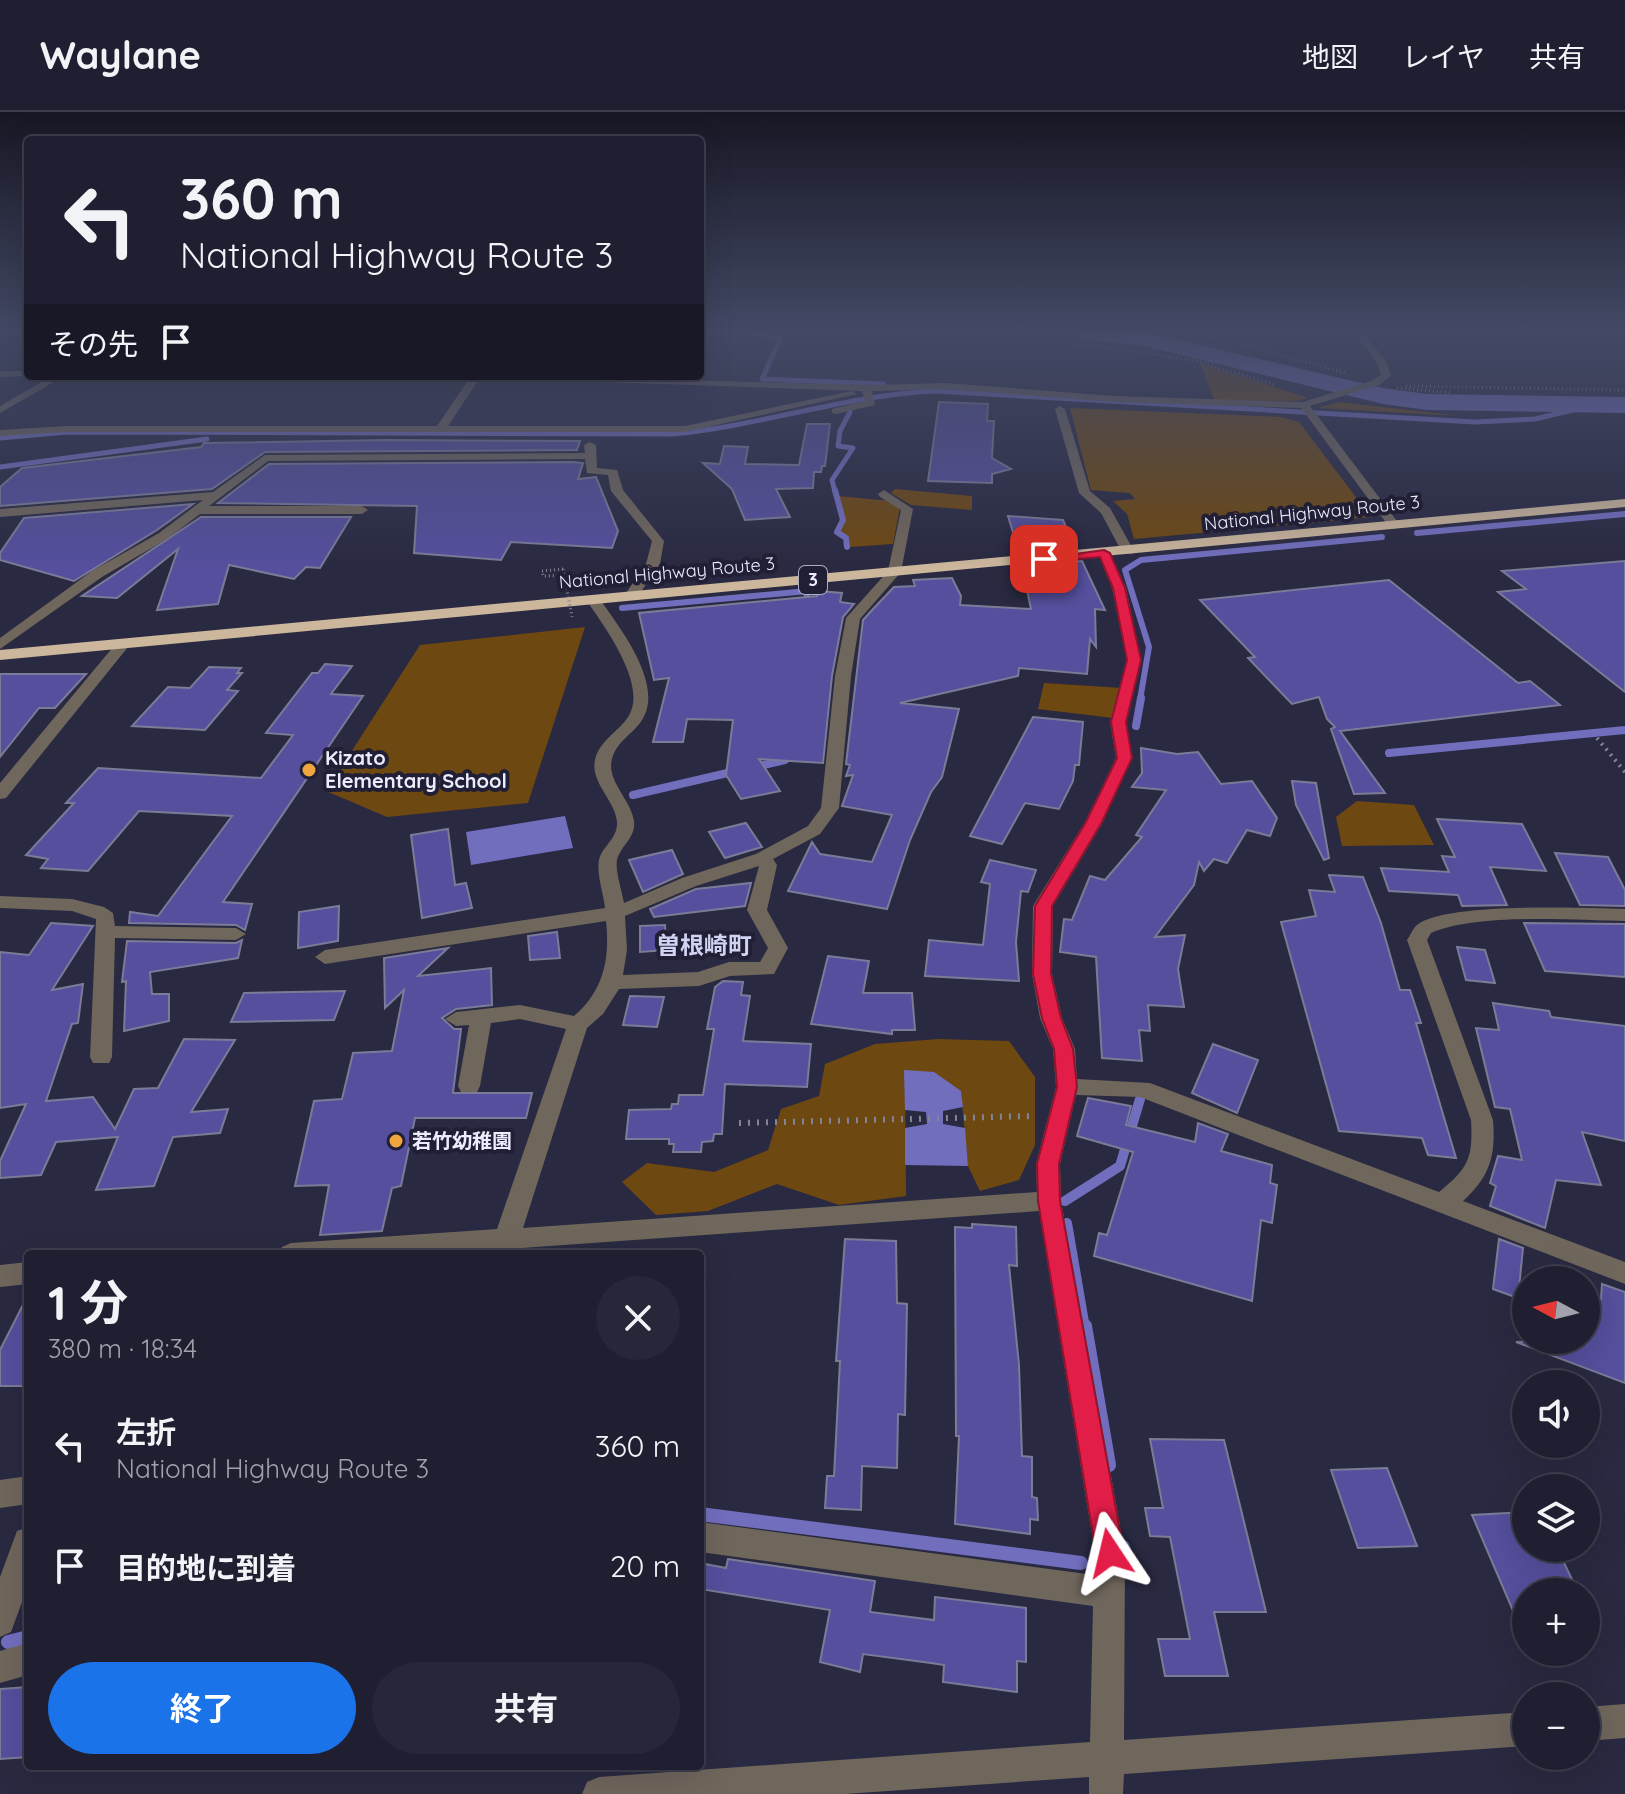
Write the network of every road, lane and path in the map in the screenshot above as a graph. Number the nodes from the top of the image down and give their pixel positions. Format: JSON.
{"nodes":[{"id":1,"x":453,"y":410,"type":"edge"},
{"id":2,"x":777,"y":410,"type":"edge"},
{"id":3,"x":838,"y":410,"type":"edge"},
{"id":4,"x":1060,"y":410,"type":"edge"},
{"id":5,"x":1307,"y":410,"type":"edge"},
{"id":6,"x":810,"y":417,"type":"dead end"},
{"id":7,"x":293,"y":431,"type":"junction"},
{"id":8,"x":439,"y":431,"type":"junction"},
{"id":9,"x":0,"y":433,"type":"edge"},
{"id":10,"x":698,"y":441,"type":"dead end"},
{"id":11,"x":591,"y":456,"type":"junction"},
{"id":12,"x":265,"y":458,"type":"junction"},
{"id":13,"x":884,"y":494,"type":"dead end"},
{"id":14,"x":221,"y":495,"type":"junction"},
{"id":15,"x":1625,"y":503,"type":"edge"},
{"id":16,"x":196,"y":510,"type":"junction"},
{"id":17,"x":362,"y":510,"type":"dead end"},
{"id":18,"x":0,"y":513,"type":"edge"},
{"id":19,"x":1394,"y":525,"type":"junction"},
{"id":20,"x":1128,"y":551,"type":"junction"},
{"id":21,"x":1104,"y":553,"type":"junction"},
{"id":22,"x":894,"y":572,"type":"junction"},
{"id":23,"x":581,"y":575,"type":"dead end"},
{"id":24,"x":631,"y":596,"type":"junction"},
{"id":25,"x":594,"y":601,"type":"junction"},
{"id":26,"x":572,"y":617,"type":"dead end"},
{"id":27,"x":123,"y":644,"type":"junction"},
{"id":28,"x":0,"y":645,"type":"edge"},
{"id":29,"x":0,"y":655,"type":"edge"},
{"id":30,"x":1597,"y":738,"type":"dead end"},
{"id":31,"x":1625,"y":772,"type":"edge"},
{"id":32,"x":0,"y":794,"type":"edge"},
{"id":33,"x":762,"y":858,"type":"junction"},
{"id":34,"x":0,"y":902,"type":"edge"},
{"id":35,"x":616,"y":913,"type":"junction"},
{"id":36,"x":1625,"y":915,"type":"edge"},
{"id":37,"x":106,"y":932,"type":"junction"},
{"id":38,"x":236,"y":934,"type":"dead end"},
{"id":39,"x":325,"y":957,"type":"dead end"},
{"id":40,"x":614,"y":982,"type":"junction"},
{"id":41,"x":481,"y":1017,"type":"junction"},
{"id":42,"x":456,"y":1019,"type":"dead end"},
{"id":43,"x":578,"y":1024,"type":"junction"},
{"id":44,"x":101,"y":1057,"type":"dead end"},
{"id":45,"x":469,"y":1086,"type":"dead end"},
{"id":46,"x":1067,"y":1087,"type":"junction"},
{"id":47,"x":1058,"y":1115,"type":"junction"},
{"id":48,"x":739,"y":1123,"type":"dead end"},
{"id":49,"x":1049,"y":1201,"type":"junction"},
{"id":50,"x":1444,"y":1202,"type":"junction"},
{"id":51,"x":507,"y":1238,"type":"junction"},
{"id":52,"x":345,"y":1250,"type":"edge"},
{"id":53,"x":24,"y":1273,"type":"edge"},
{"id":54,"x":1625,"y":1273,"type":"edge"},
{"id":55,"x":0,"y":1276,"type":"edge"},
{"id":56,"x":24,"y":1491,"type":"edge"},
{"id":57,"x":0,"y":1494,"type":"edge"},
{"id":58,"x":704,"y":1538,"type":"edge"},
{"id":59,"x":24,"y":1553,"type":"edge"},
{"id":60,"x":1110,"y":1593,"type":"junction"},
{"id":61,"x":0,"y":1621,"type":"edge"},
{"id":62,"x":24,"y":1660,"type":"edge"},
{"id":63,"x":0,"y":1667,"type":"edge"},
{"id":64,"x":1625,"y":1721,"type":"edge"},
{"id":65,"x":1600,"y":1723,"type":"edge"},
{"id":66,"x":1512,"y":1731,"type":"edge"},
{"id":67,"x":1106,"y":1777,"type":"edge"},
{"id":68,"x":599,"y":1794,"type":"edge"}],
"edges":[{"from":1,"to":8,"type":"street"},
{"from":2,"to":8,"type":"street"},
{"from":3,"to":6,"type":"street"},
{"from":4,"to":20,"type":"street"},
{"from":5,"to":19,"type":"street"},
{"from":7,"to":8,"type":"street"},
{"from":7,"to":9,"type":"street"},
{"from":7,"to":12,"type":"street"},
{"from":10,"to":11,"type":"street"},
{"from":11,"to":12,"type":"street"},
{"from":11,"to":24,"type":"street"},
{"from":12,"to":14,"type":"street"},
{"from":13,"to":22,"type":"street"},
{"from":14,"to":16,"type":"street"},
{"from":14,"to":18,"type":"street"},
{"from":15,"to":19,"type":"highway","name":"National Highway Route 3","number":"3"},
{"from":16,"to":17,"type":"street"},
{"from":16,"to":28,"type":"street"},
{"from":19,"to":20,"type":"highway","name":"National Highway Route 3","number":"3"},
{"from":20,"to":21,"type":"highway","name":"National Highway Route 3","number":"3"},
{"from":21,"to":22,"type":"highway","name":"National Highway Route 3","number":"3"},
{"from":21,"to":46,"type":"street"},
{"from":22,"to":24,"type":"highway","name":"National Highway Route 3","number":"3"},
{"from":22,"to":33,"type":"street"},
{"from":23,"to":26,"type":"path","bridge":true},
{"from":24,"to":25,"type":"highway","name":"National Highway Route 3","number":"3"},
{"from":25,"to":27,"type":"highway","name":"National Highway Route 3","number":"3"},
{"from":25,"to":35,"type":"street"},
{"from":27,"to":29,"type":"highway","name":"National Highway Route 3","number":"3"},
{"from":27,"to":32,"type":"street"},
{"from":30,"to":31,"type":"path"},
{"from":33,"to":35,"type":"street"},
{"from":33,"to":40,"type":"street"},
{"from":34,"to":37,"type":"street"},
{"from":35,"to":39,"type":"street"},
{"from":35,"to":40,"type":"street"},
{"from":36,"to":50,"type":"street"},
{"from":37,"to":38,"type":"street"},
{"from":37,"to":44,"type":"street"},
{"from":40,"to":43,"type":"street"},
{"from":41,"to":42,"type":"street"},
{"from":41,"to":43,"type":"street"},
{"from":41,"to":45,"type":"street"},
{"from":43,"to":51,"type":"street"},
{"from":46,"to":47,"type":"street"},
{"from":46,"to":50,"type":"street"},
{"from":47,"to":48,"type":"path"},
{"from":47,"to":49,"type":"street"},
{"from":49,"to":51,"type":"street"},
{"from":49,"to":60,"type":"street"},
{"from":50,"to":54,"type":"street"},
{"from":51,"to":52,"type":"street"},
{"from":53,"to":55,"type":"street"},
{"from":56,"to":57,"type":"street"},
{"from":58,"to":60,"type":"street"},
{"from":59,"to":61,"type":"street"},
{"from":60,"to":67,"type":"street"},
{"from":62,"to":63,"type":"street"},
{"from":64,"to":65,"type":"street"},
{"from":66,"to":67,"type":"street"},
{"from":67,"to":68,"type":"street"}]}
